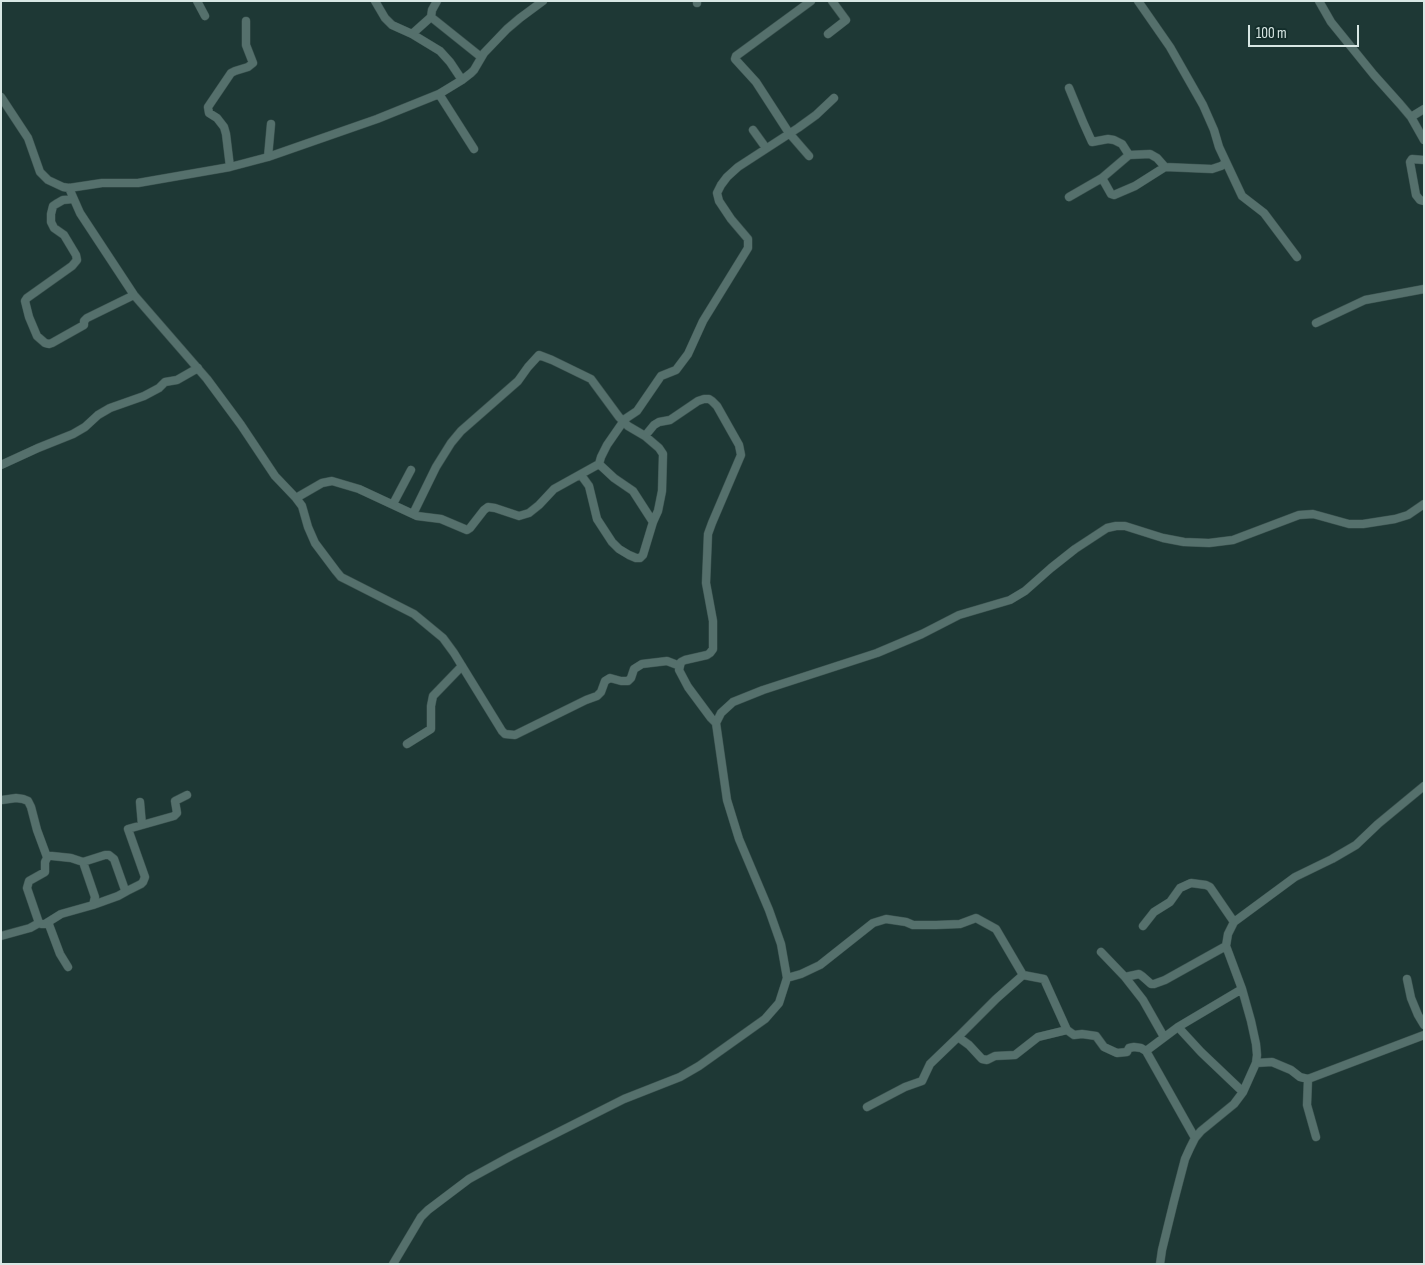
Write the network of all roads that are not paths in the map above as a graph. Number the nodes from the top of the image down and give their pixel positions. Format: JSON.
{"nodes":[{"id":1,"x":197,"y":1,"type":"edge"},
{"id":2,"x":375,"y":1,"type":"edge"},
{"id":3,"x":437,"y":1,"type":"edge"},
{"id":4,"x":543,"y":1,"type":"edge"},
{"id":5,"x":811,"y":1,"type":"edge"},
{"id":6,"x":832,"y":1,"type":"edge"},
{"id":7,"x":1138,"y":1,"type":"edge"},
{"id":8,"x":1319,"y":1,"type":"edge"},
{"id":9,"x":205,"y":16,"type":"dead end"},
{"id":10,"x":431,"y":17,"type":"junction"},
{"id":11,"x":246,"y":22,"type":"dead end"},
{"id":12,"x":412,"y":34,"type":"junction"},
{"id":13,"x":828,"y":34,"type":"dead end"},
{"id":14,"x":481,"y":57,"type":"junction"},
{"id":15,"x":462,"y":80,"type":"junction"},
{"id":16,"x":1070,"y":88,"type":"dead end"},
{"id":17,"x":439,"y":94,"type":"junction"},
{"id":18,"x":1,"y":97,"type":"edge"},
{"id":19,"x":834,"y":98,"type":"dead end"},
{"id":20,"x":1424,"y":109,"type":"edge"},
{"id":21,"x":1411,"y":118,"type":"junction"},
{"id":22,"x":270,"y":124,"type":"dead end"},
{"id":23,"x":753,"y":130,"type":"dead end"},
{"id":24,"x":789,"y":133,"type":"junction"},
{"id":25,"x":1424,"y":140,"type":"edge"},
{"id":26,"x":766,"y":148,"type":"junction"},
{"id":27,"x":474,"y":149,"type":"dead end"},
{"id":28,"x":1129,"y":155,"type":"junction"},
{"id":29,"x":809,"y":156,"type":"dead end"},
{"id":30,"x":268,"y":157,"type":"junction"},
{"id":31,"x":1424,"y":160,"type":"edge"},
{"id":32,"x":1226,"y":163,"type":"junction"},
{"id":33,"x":1165,"y":166,"type":"junction"},
{"id":34,"x":230,"y":167,"type":"junction"},
{"id":35,"x":1102,"y":178,"type":"junction"},
{"id":36,"x":69,"y":188,"type":"junction"},
{"id":37,"x":1069,"y":197,"type":"dead end"},
{"id":38,"x":73,"y":199,"type":"junction"},
{"id":39,"x":1424,"y":201,"type":"edge"},
{"id":40,"x":1297,"y":257,"type":"dead end"},
{"id":41,"x":1424,"y":289,"type":"edge"},
{"id":42,"x":134,"y":295,"type":"junction"},
{"id":43,"x":1316,"y":323,"type":"dead end"},
{"id":44,"x":198,"y":368,"type":"junction"},
{"id":45,"x":623,"y":422,"type":"junction"},
{"id":46,"x":645,"y":436,"type":"junction"},
{"id":47,"x":599,"y":464,"type":"junction"},
{"id":48,"x":1,"y":465,"type":"edge"},
{"id":49,"x":411,"y":470,"type":"dead end"},
{"id":50,"x":581,"y":475,"type":"junction"},
{"id":51,"x":296,"y":498,"type":"junction"},
{"id":52,"x":393,"y":504,"type":"junction"},
{"id":53,"x":1424,"y":504,"type":"edge"},
{"id":54,"x":413,"y":514,"type":"junction"},
{"id":55,"x":653,"y":522,"type":"junction"},
{"id":56,"x":462,"y":666,"type":"junction"},
{"id":57,"x":680,"y":666,"type":"junction"},
{"id":58,"x":716,"y":724,"type":"junction"},
{"id":59,"x":407,"y":744,"type":"dead end"},
{"id":60,"x":1424,"y":786,"type":"edge"},
{"id":61,"x":187,"y":795,"type":"dead end"},
{"id":62,"x":2,"y":800,"type":"edge"},
{"id":63,"x":140,"y":802,"type":"dead end"},
{"id":64,"x":142,"y":825,"type":"junction"},
{"id":65,"x":47,"y":857,"type":"junction"},
{"id":66,"x":83,"y":862,"type":"junction"},
{"id":67,"x":127,"y":891,"type":"junction"},
{"id":68,"x":93,"y":905,"type":"junction"},
{"id":69,"x":48,"y":922,"type":"junction"},
{"id":70,"x":1234,"y":922,"type":"junction"},
{"id":71,"x":39,"y":923,"type":"junction"},
{"id":72,"x":1143,"y":926,"type":"dead end"},
{"id":73,"x":1,"y":936,"type":"edge"},
{"id":74,"x":1226,"y":946,"type":"junction"},
{"id":75,"x":1101,"y":952,"type":"dead end"},
{"id":76,"x":68,"y":967,"type":"dead end"},
{"id":77,"x":1023,"y":975,"type":"junction"},
{"id":78,"x":1125,"y":977,"type":"junction"},
{"id":79,"x":787,"y":978,"type":"junction"},
{"id":80,"x":1407,"y":979,"type":"dead end"},
{"id":81,"x":1242,"y":989,"type":"junction"},
{"id":82,"x":1424,"y":1025,"type":"edge"},
{"id":83,"x":1178,"y":1027,"type":"junction"},
{"id":84,"x":1067,"y":1030,"type":"junction"},
{"id":85,"x":1424,"y":1035,"type":"edge"},
{"id":86,"x":958,"y":1037,"type":"junction"},
{"id":87,"x":1164,"y":1037,"type":"junction"},
{"id":88,"x":1146,"y":1051,"type":"junction"},
{"id":89,"x":1256,"y":1063,"type":"junction"},
{"id":90,"x":1308,"y":1079,"type":"junction"},
{"id":91,"x":1243,"y":1092,"type":"junction"},
{"id":92,"x":867,"y":1107,"type":"dead end"},
{"id":93,"x":1316,"y":1137,"type":"dead end"},
{"id":94,"x":1195,"y":1138,"type":"junction"},
{"id":95,"x":394,"y":1264,"type":"edge"},
{"id":96,"x":1160,"y":1264,"type":"edge"}],
"edges":[{"from":1,"to":9,"type":"street"},
{"from":2,"to":12,"type":"street"},
{"from":3,"to":10,"type":"street"},
{"from":4,"to":14,"type":"street"},
{"from":5,"to":24,"type":"street"},
{"from":6,"to":13,"type":"street"},
{"from":7,"to":32,"type":"street"},
{"from":8,"to":21,"type":"street"},
{"from":10,"to":12,"type":"street"},
{"from":10,"to":14,"type":"street"},
{"from":11,"to":34,"type":"street"},
{"from":12,"to":15,"type":"street"},
{"from":14,"to":15,"type":"street"},
{"from":15,"to":17,"type":"street"},
{"from":16,"to":28,"type":"street"},
{"from":17,"to":27,"type":"street"},
{"from":17,"to":30,"type":"street"},
{"from":18,"to":36,"type":"street"},
{"from":19,"to":24,"type":"street"},
{"from":20,"to":21,"type":"street"},
{"from":21,"to":25,"type":"street"},
{"from":22,"to":30,"type":"street"},
{"from":23,"to":26,"type":"street"},
{"from":24,"to":26,"type":"street"},
{"from":24,"to":29,"type":"street"},
{"from":26,"to":45,"type":"street"},
{"from":28,"to":33,"type":"street"},
{"from":28,"to":35,"type":"street"},
{"from":30,"to":34,"type":"street"},
{"from":31,"to":39,"type":"street"},
{"from":32,"to":33,"type":"street"},
{"from":32,"to":40,"type":"street"},
{"from":33,"to":35,"type":"street"},
{"from":34,"to":36,"type":"street"},
{"from":35,"to":37,"type":"street"},
{"from":36,"to":38,"type":"street"},
{"from":38,"to":42,"type":"street"},
{"from":38,"to":42,"type":"street"},
{"from":41,"to":43,"type":"street"},
{"from":42,"to":44,"type":"street"},
{"from":44,"to":48,"type":"street"},
{"from":44,"to":51,"type":"street"},
{"from":45,"to":46,"type":"street"},
{"from":45,"to":47,"type":"street"},
{"from":45,"to":54,"type":"street"},
{"from":46,"to":55,"type":"street"},
{"from":46,"to":57,"type":"street"},
{"from":47,"to":50,"type":"street"},
{"from":47,"to":55,"type":"street"},
{"from":49,"to":52,"type":"street"},
{"from":50,"to":54,"type":"street"},
{"from":50,"to":55,"type":"street"},
{"from":51,"to":52,"type":"street"},
{"from":51,"to":56,"type":"street"},
{"from":52,"to":54,"type":"street"},
{"from":53,"to":58,"type":"street"},
{"from":56,"to":57,"type":"street"},
{"from":56,"to":59,"type":"street"},
{"from":57,"to":58,"type":"street"},
{"from":58,"to":79,"type":"street"},
{"from":60,"to":70,"type":"street"},
{"from":61,"to":64,"type":"street"},
{"from":62,"to":65,"type":"street"},
{"from":63,"to":64,"type":"street"},
{"from":64,"to":67,"type":"street"},
{"from":65,"to":66,"type":"street"},
{"from":65,"to":71,"type":"street"},
{"from":66,"to":67,"type":"street"},
{"from":66,"to":68,"type":"street"},
{"from":67,"to":68,"type":"street"},
{"from":68,"to":69,"type":"street"},
{"from":69,"to":71,"type":"street"},
{"from":69,"to":76,"type":"street"},
{"from":70,"to":72,"type":"street"},
{"from":70,"to":74,"type":"street"},
{"from":71,"to":73,"type":"street"},
{"from":74,"to":78,"type":"street"},
{"from":74,"to":81,"type":"street"},
{"from":75,"to":78,"type":"street"},
{"from":77,"to":79,"type":"street"},
{"from":77,"to":84,"type":"street"},
{"from":77,"to":86,"type":"street"},
{"from":78,"to":87,"type":"street"},
{"from":79,"to":95,"type":"street"},
{"from":80,"to":82,"type":"street"},
{"from":81,"to":83,"type":"street"},
{"from":81,"to":89,"type":"street"},
{"from":83,"to":87,"type":"street"},
{"from":83,"to":91,"type":"street"},
{"from":84,"to":86,"type":"street"},
{"from":84,"to":88,"type":"street"},
{"from":85,"to":90,"type":"street"},
{"from":86,"to":92,"type":"street"},
{"from":87,"to":88,"type":"street"},
{"from":88,"to":94,"type":"street"},
{"from":89,"to":90,"type":"street"},
{"from":89,"to":91,"type":"street"},
{"from":90,"to":93,"type":"street"},
{"from":91,"to":94,"type":"street"},
{"from":94,"to":96,"type":"street"}]}
